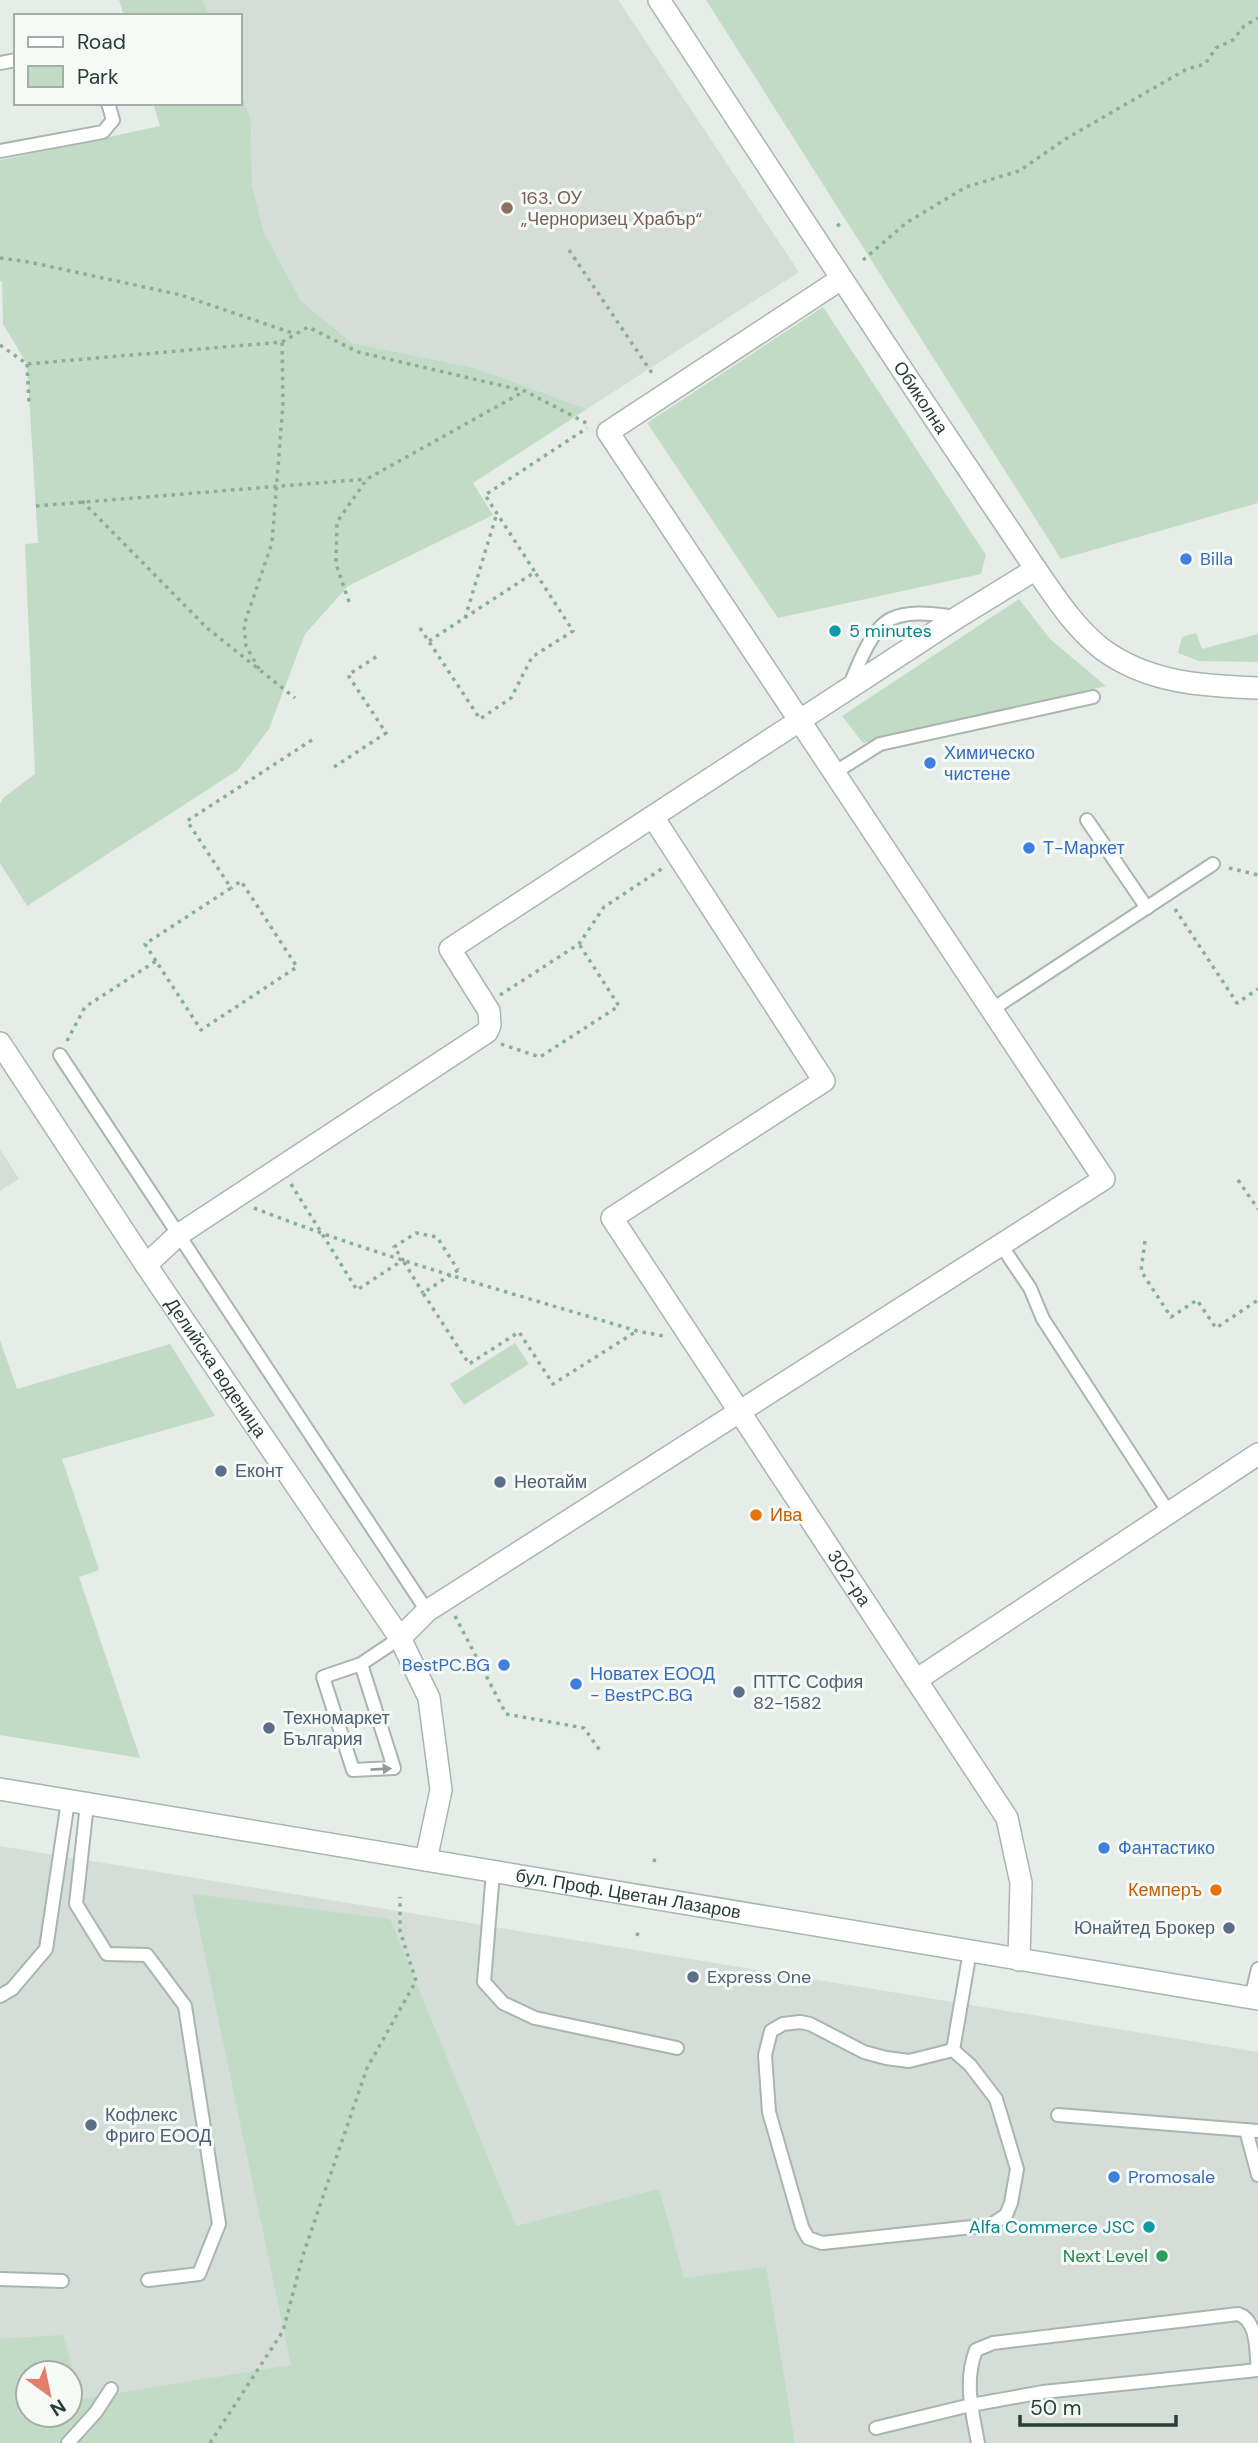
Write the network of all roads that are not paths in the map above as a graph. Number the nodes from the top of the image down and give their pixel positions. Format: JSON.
{"nodes":[{"id":1,"x":659,"y":0,"type":"edge"},
{"id":2,"x":109,"y":105,"type":"edge"},
{"id":3,"x":0,"y":151,"type":"edge"},
{"id":4,"x":841,"y":279,"type":"junction"},
{"id":5,"x":1036,"y":569,"type":"junction"},
{"id":6,"x":958,"y":617,"type":"junction"},
{"id":7,"x":1258,"y":688,"type":"edge"},
{"id":8,"x":848,"y":689,"type":"junction"},
{"id":9,"x":1093,"y":697,"type":"dead end"},
{"id":10,"x":800,"y":721,"type":"junction"},
{"id":11,"x":834,"y":773,"type":"junction"},
{"id":12,"x":653,"y":817,"type":"junction"},
{"id":13,"x":1087,"y":820,"type":"dead end"},
{"id":14,"x":1213,"y":864,"type":"road end"},
{"id":15,"x":1147,"y":908,"type":"junction"},
{"id":16,"x":991,"y":1010,"type":"junction"},
{"id":17,"x":0,"y":1043,"type":"edge"},
{"id":18,"x":60,"y":1055,"type":"road end"},
{"id":19,"x":178,"y":1235,"type":"junction"},
{"id":20,"x":1001,"y":1245,"type":"junction"},
{"id":21,"x":146,"y":1265,"type":"junction"},
{"id":22,"x":739,"y":1411,"type":"junction"},
{"id":23,"x":1258,"y":1454,"type":"edge"},
{"id":24,"x":1169,"y":1513,"type":"junction"},
{"id":25,"x":427,"y":1611,"type":"junction"},
{"id":26,"x":400,"y":1637,"type":"junction"},
{"id":27,"x":361,"y":1664,"type":"junction"},
{"id":28,"x":916,"y":1680,"type":"junction"},
{"id":29,"x":0,"y":1789,"type":"edge"},
{"id":30,"x":78,"y":1802,"type":"junction"},
{"id":31,"x":426,"y":1860,"type":"junction"},
{"id":32,"x":493,"y":1872,"type":"junction"},
{"id":33,"x":970,"y":1951,"type":"junction"},
{"id":34,"x":1019,"y":1960,"type":"junction"},
{"id":35,"x":1258,"y":1969,"type":"edge"},
{"id":36,"x":0,"y":1996,"type":"edge"},
{"id":37,"x":1255,"y":1998,"type":"edge"},
{"id":38,"x":677,"y":2048,"type":"dead end"},
{"id":39,"x":953,"y":2050,"type":"junction"},
{"id":40,"x":1058,"y":2115,"type":"dead end"},
{"id":41,"x":1252,"y":2131,"type":"edge"},
{"id":42,"x":1258,"y":2175,"type":"edge"},
{"id":43,"x":0,"y":2279,"type":"edge"},
{"id":44,"x":148,"y":2280,"type":"dead end"},
{"id":45,"x":62,"y":2281,"type":"dead end"},
{"id":46,"x":1258,"y":2370,"type":"edge"},
{"id":47,"x":111,"y":2389,"type":"dead end"},
{"id":48,"x":971,"y":2405,"type":"junction"},
{"id":49,"x":876,"y":2428,"type":"dead end"},
{"id":50,"x":68,"y":2443,"type":"edge"},
{"id":51,"x":978,"y":2443,"type":"edge"}],
"edges":[{"from":1,"to":4,"type":"street","name":"Обиколна"},
{"from":2,"to":3,"type":"lane"},
{"from":4,"to":5,"type":"street","name":"Обиколна"},
{"from":4,"to":10,"type":"street"},
{"from":5,"to":6,"type":"street"},
{"from":5,"to":7,"type":"street","name":"Обиколна"},
{"from":6,"to":8,"type":"street"},
{"from":6,"to":8,"type":"lane"},
{"from":8,"to":10,"type":"street"},
{"from":9,"to":11,"type":"lane"},
{"from":10,"to":11,"type":"street"},
{"from":10,"to":12,"type":"street"},
{"from":11,"to":16,"type":"street"},
{"from":12,"to":19,"type":"street"},
{"from":12,"to":22,"type":"street","name":"302-ра"},
{"from":13,"to":15,"type":"lane"},
{"from":14,"to":15,"type":"lane"},
{"from":15,"to":16,"type":"lane"},
{"from":16,"to":20,"type":"street"},
{"from":17,"to":21,"type":"street","name":"Делийска воденица"},
{"from":18,"to":19,"type":"lane"},
{"from":19,"to":21,"type":"street"},
{"from":19,"to":25,"type":"lane"},
{"from":20,"to":22,"type":"street"},
{"from":20,"to":24,"type":"lane"},
{"from":21,"to":26,"type":"street","name":"Делийска воденица"},
{"from":22,"to":25,"type":"street"},
{"from":22,"to":28,"type":"street","name":"302-ра"},
{"from":23,"to":24,"type":"street"},
{"from":24,"to":28,"type":"street"},
{"from":25,"to":26,"type":"street"},
{"from":26,"to":27,"type":"lane"},
{"from":26,"to":31,"type":"street","name":"Делийска воденица"},
{"from":27,"to":27,"type":"lane","one_way":true},
{"from":28,"to":34,"type":"street","name":"302-ра"},
{"from":29,"to":30,"type":"street","name":"бул. Проф. Цветан Лазаров"},
{"from":30,"to":31,"type":"street","name":"бул. Проф. Цветан Лазаров"},
{"from":30,"to":36,"type":"lane"},
{"from":30,"to":44,"type":"lane"},
{"from":31,"to":32,"type":"street","name":"бул. Проф. Цветан Лазаров"},
{"from":32,"to":33,"type":"street","name":"бул. Проф. Цветан Лазаров"},
{"from":32,"to":38,"type":"lane"},
{"from":33,"to":34,"type":"street","name":"бул. Проф. Цветан Лазаров"},
{"from":33,"to":39,"type":"lane"},
{"from":34,"to":37,"type":"street","name":"бул. Проф. Цветан Лазаров"},
{"from":35,"to":37,"type":"lane"},
{"from":39,"to":39,"type":"lane"},
{"from":40,"to":41,"type":"lane"},
{"from":41,"to":42,"type":"lane"},
{"from":43,"to":45,"type":"lane"},
{"from":46,"to":48,"type":"lane"},
{"from":46,"to":48,"type":"lane"},
{"from":47,"to":50,"type":"lane"},
{"from":48,"to":49,"type":"lane"},
{"from":48,"to":51,"type":"lane"}]}
